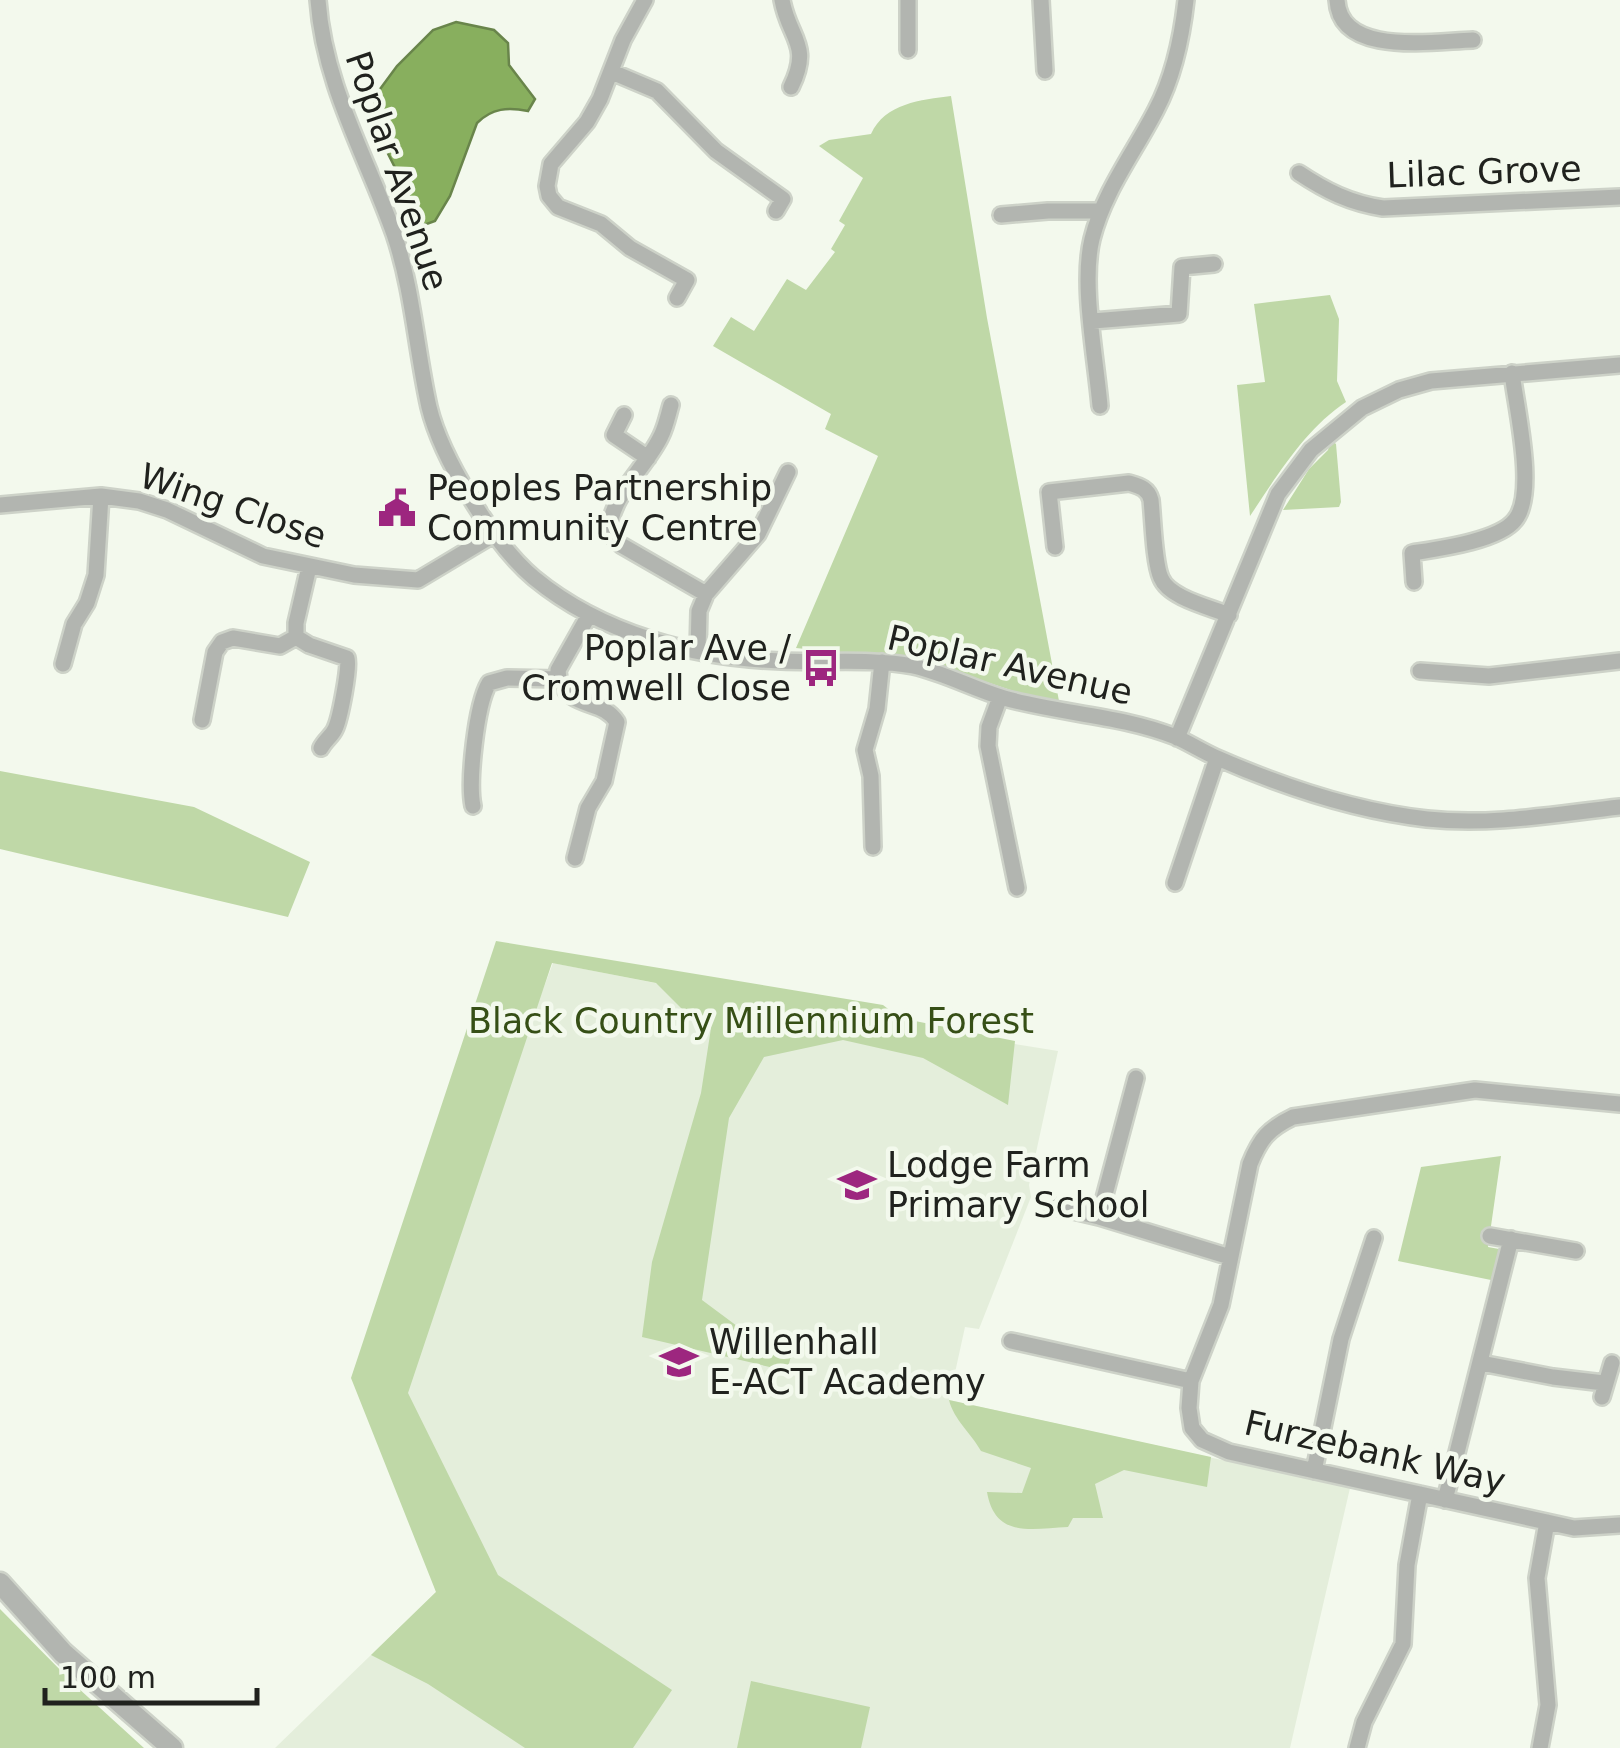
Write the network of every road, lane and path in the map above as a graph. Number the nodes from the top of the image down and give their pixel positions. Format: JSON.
{"nodes":[{"id":1,"x":318,"y":0,"type":"edge"},
{"id":2,"x":645,"y":0,"type":"edge"},
{"id":3,"x":782,"y":0,"type":"edge"},
{"id":4,"x":908,"y":0,"type":"edge"},
{"id":5,"x":1042,"y":0,"type":"edge"},
{"id":6,"x":1186,"y":0,"type":"edge"},
{"id":7,"x":1337,"y":0,"type":"edge"},
{"id":8,"x":1473,"y":40,"type":"dead end"},
{"id":9,"x":908,"y":50,"type":"dead end"},
{"id":10,"x":1045,"y":71,"type":"dead end"},
{"id":11,"x":612,"y":72,"type":"junction"},
{"id":12,"x":791,"y":87,"type":"dead end"},
{"id":13,"x":1299,"y":173,"type":"dead end"},
{"id":14,"x":1620,"y":197,"type":"edge"},
{"id":15,"x":776,"y":211,"type":"dead end"},
{"id":16,"x":1101,"y":212,"type":"junction"},
{"id":17,"x":1001,"y":215,"type":"dead end"},
{"id":18,"x":1214,"y":264,"type":"dead end"},
{"id":19,"x":678,"y":298,"type":"dead end"},
{"id":20,"x":1093,"y":321,"type":"junction"},
{"id":21,"x":1620,"y":365,"type":"edge"},
{"id":22,"x":1512,"y":373,"type":"junction"},
{"id":23,"x":671,"y":405,"type":"dead end"},
{"id":24,"x":1100,"y":406,"type":"dead end"},
{"id":25,"x":624,"y":414,"type":"dead end"},
{"id":26,"x":648,"y":458,"type":"junction"},
{"id":27,"x":788,"y":472,"type":"dead end"},
{"id":28,"x":102,"y":496,"type":"junction"},
{"id":29,"x":0,"y":504,"type":"edge"},
{"id":30,"x":493,"y":535,"type":"junction"},
{"id":31,"x":1054,"y":547,"type":"dead end"},
{"id":32,"x":310,"y":567,"type":"junction"},
{"id":33,"x":1414,"y":582,"type":"dead end"},
{"id":34,"x":706,"y":594,"type":"junction"},
{"id":35,"x":589,"y":615,"type":"junction"},
{"id":36,"x":1229,"y":615,"type":"junction"},
{"id":37,"x":296,"y":637,"type":"junction"},
{"id":38,"x":698,"y":651,"type":"junction"},
{"id":39,"x":1620,"y":661,"type":"edge"},
{"id":40,"x":882,"y":662,"type":"junction"},
{"id":41,"x":63,"y":664,"type":"dead end"},
{"id":42,"x":1420,"y":671,"type":"dead end"},
{"id":43,"x":559,"y":679,"type":"junction"},
{"id":44,"x":1000,"y":697,"type":"junction"},
{"id":45,"x":202,"y":720,"type":"dead end"},
{"id":46,"x":1176,"y":738,"type":"junction"},
{"id":47,"x":320,"y":748,"type":"dead end"},
{"id":48,"x":1217,"y":758,"type":"junction"},
{"id":49,"x":473,"y":806,"type":"dead end"},
{"id":50,"x":1620,"y":808,"type":"edge"},
{"id":51,"x":873,"y":847,"type":"dead end"},
{"id":52,"x":575,"y":858,"type":"dead end"},
{"id":53,"x":1175,"y":883,"type":"dead end"},
{"id":54,"x":1017,"y":888,"type":"dead end"},
{"id":55,"x":1136,"y":1078,"type":"dead end"},
{"id":56,"x":1620,"y":1104,"type":"edge"},
{"id":57,"x":1099,"y":1217,"type":"junction"},
{"id":58,"x":1062,"y":1228,"type":"dead end"},
{"id":59,"x":1490,"y":1236,"type":"dead end"},
{"id":60,"x":1374,"y":1238,"type":"dead end"},
{"id":61,"x":1511,"y":1239,"type":"junction"},
{"id":62,"x":1576,"y":1251,"type":"dead end"},
{"id":63,"x":1230,"y":1257,"type":"junction"},
{"id":64,"x":1011,"y":1341,"type":"dead end"},
{"id":65,"x":1481,"y":1363,"type":"junction"},
{"id":66,"x":1612,"y":1364,"type":"dead end"},
{"id":67,"x":1191,"y":1381,"type":"junction"},
{"id":68,"x":1314,"y":1471,"type":"junction"},
{"id":69,"x":1420,"y":1494,"type":"junction"},
{"id":70,"x":1445,"y":1500,"type":"junction"},
{"id":71,"x":1547,"y":1522,"type":"junction"},
{"id":72,"x":1620,"y":1525,"type":"edge"},
{"id":73,"x":0,"y":1584,"type":"edge"},
{"id":74,"x":172,"y":1748,"type":"edge"},
{"id":75,"x":1357,"y":1748,"type":"edge"},
{"id":76,"x":1540,"y":1748,"type":"edge"}],
"edges":[{"from":1,"to":30,"type":"street","name":"Poplar Avenue"},
{"from":2,"to":11,"type":"street"},
{"from":3,"to":12,"type":"street"},
{"from":4,"to":9,"type":"street"},
{"from":5,"to":10,"type":"street"},
{"from":6,"to":16,"type":"street"},
{"from":7,"to":8,"type":"street"},
{"from":11,"to":15,"type":"street"},
{"from":11,"to":19,"type":"street"},
{"from":13,"to":14,"type":"street","name":"Lilac Grove"},
{"from":16,"to":17,"type":"street"},
{"from":16,"to":20,"type":"street"},
{"from":18,"to":20,"type":"street"},
{"from":20,"to":24,"type":"street"},
{"from":21,"to":22,"type":"street"},
{"from":22,"to":33,"type":"street"},
{"from":22,"to":36,"type":"street"},
{"from":23,"to":26,"type":"street"},
{"from":25,"to":26,"type":"street"},
{"from":26,"to":34,"type":"street"},
{"from":27,"to":34,"type":"street"},
{"from":28,"to":29,"type":"street","name":"Wing Close"},
{"from":28,"to":32,"type":"street","name":"Wing Close"},
{"from":28,"to":41,"type":"street"},
{"from":30,"to":32,"type":"street","name":"Wing Close"},
{"from":30,"to":35,"type":"street","name":"Poplar Avenue"},
{"from":31,"to":36,"type":"street"},
{"from":32,"to":37,"type":"street"},
{"from":34,"to":38,"type":"street"},
{"from":35,"to":38,"type":"street","name":"Poplar Avenue"},
{"from":35,"to":43,"type":"street"},
{"from":36,"to":46,"type":"street"},
{"from":37,"to":45,"type":"street"},
{"from":37,"to":47,"type":"street"},
{"from":38,"to":40,"type":"street","name":"Poplar Avenue"},
{"from":39,"to":42,"type":"street"},
{"from":40,"to":44,"type":"street","name":"Poplar Avenue"},
{"from":40,"to":51,"type":"street"},
{"from":43,"to":49,"type":"street"},
{"from":43,"to":52,"type":"street"},
{"from":44,"to":46,"type":"street","name":"Poplar Avenue"},
{"from":44,"to":54,"type":"street"},
{"from":46,"to":48,"type":"street","name":"Poplar Avenue"},
{"from":48,"to":50,"type":"street","name":"Poplar Avenue"},
{"from":48,"to":53,"type":"street"},
{"from":55,"to":57,"type":"street"},
{"from":56,"to":63,"type":"street","name":"Furzebank Way"},
{"from":57,"to":58,"type":"street"},
{"from":57,"to":63,"type":"street"},
{"from":59,"to":61,"type":"street"},
{"from":60,"to":68,"type":"street"},
{"from":61,"to":62,"type":"street"},
{"from":61,"to":65,"type":"street"},
{"from":63,"to":67,"type":"street","name":"Furzebank Way"},
{"from":64,"to":67,"type":"street"},
{"from":65,"to":66,"type":"street"},
{"from":65,"to":70,"type":"street"},
{"from":67,"to":68,"type":"street","name":"Furzebank Way"},
{"from":68,"to":69,"type":"street","name":"Furzebank Way"},
{"from":69,"to":70,"type":"street","name":"Furzebank Way"},
{"from":69,"to":75,"type":"street"},
{"from":70,"to":71,"type":"street","name":"Furzebank Way"},
{"from":71,"to":72,"type":"street","name":"Furzebank Way"},
{"from":71,"to":76,"type":"street"},
{"from":73,"to":74,"type":"street"}]}
